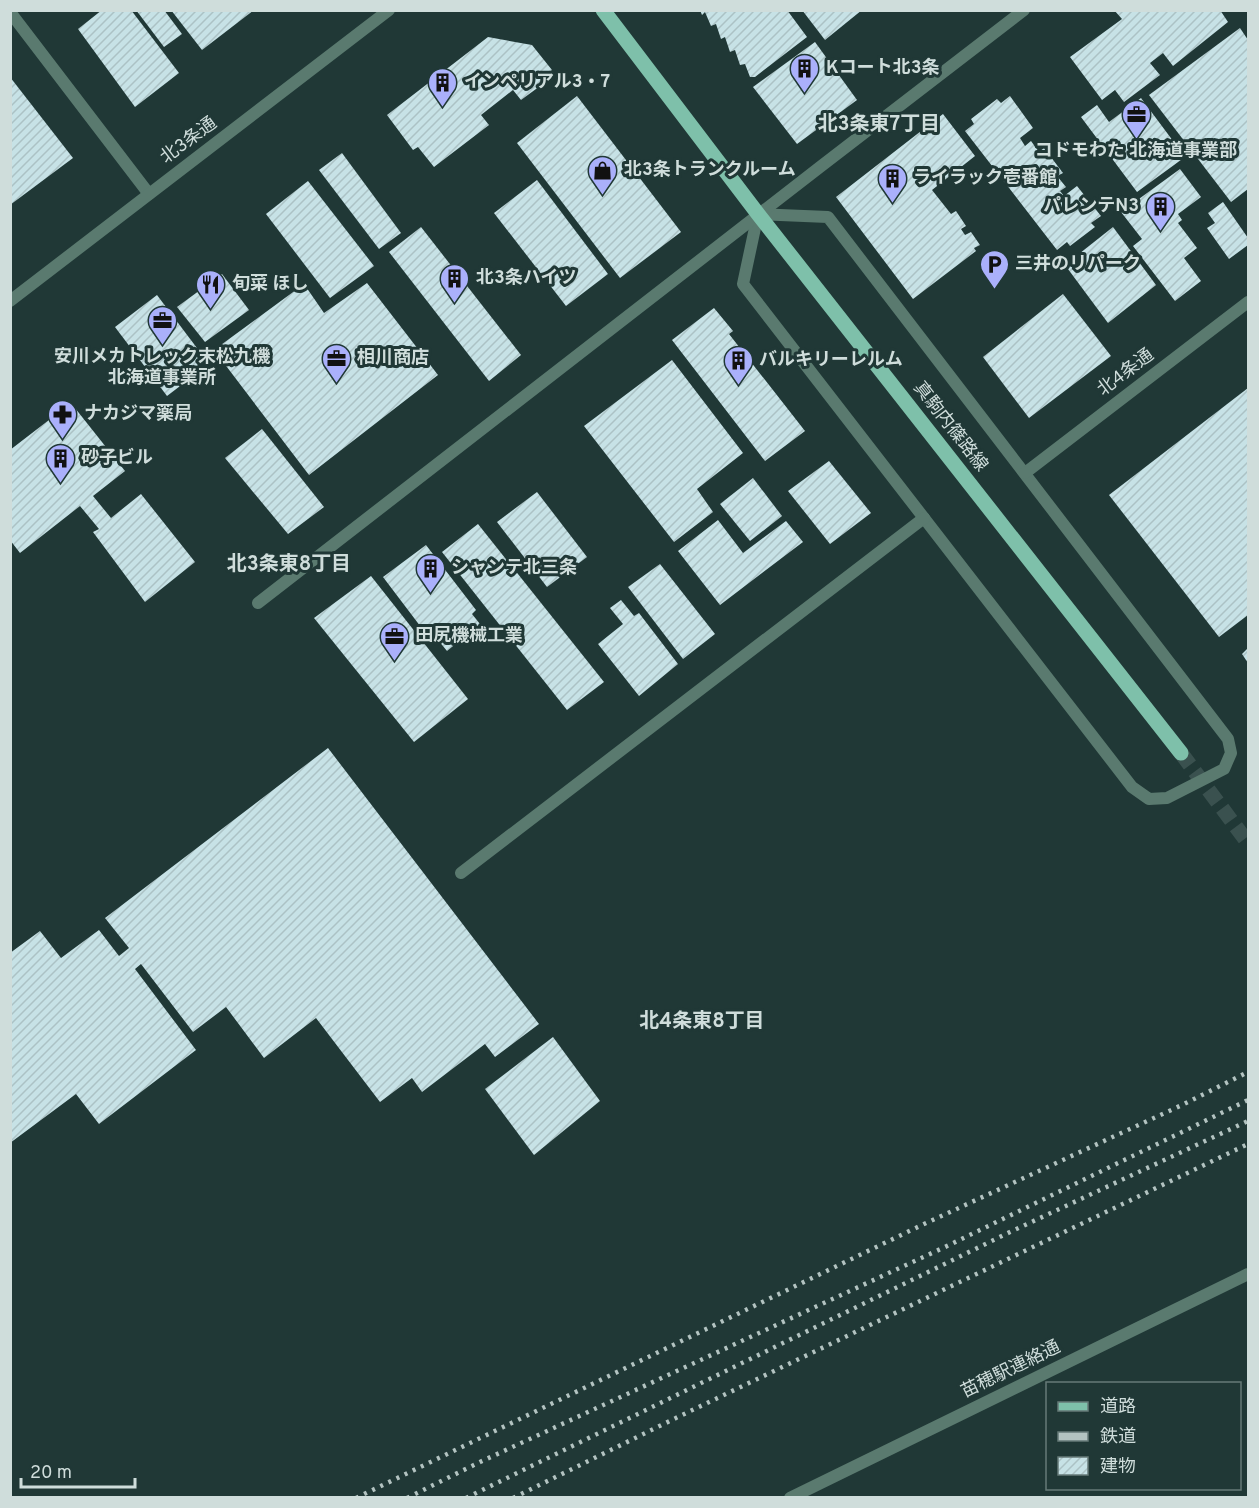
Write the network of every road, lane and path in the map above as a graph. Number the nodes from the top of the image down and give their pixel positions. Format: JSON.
{"nodes":[{"id":1,"x":389,"y":10,"type":"edge"},
{"id":2,"x":603,"y":10,"type":"edge"},
{"id":3,"x":1024,"y":10,"type":"edge"},
{"id":4,"x":10,"y":12,"type":"edge"},
{"id":5,"x":149,"y":195,"type":"junction"},
{"id":6,"x":758,"y":214,"type":"junction"},
{"id":7,"x":10,"y":301,"type":"edge"},
{"id":8,"x":1248,"y":302,"type":"edge"},
{"id":9,"x":1025,"y":473,"type":"junction"},
{"id":10,"x":924,"y":518,"type":"junction"},
{"id":11,"x":258,"y":603,"type":"dead end"},
{"id":12,"x":1181,"y":753,"type":"tunnel mouth"},
{"id":13,"x":461,"y":873,"type":"dead end"},
{"id":14,"x":1248,"y":1274,"type":"edge"},
{"id":15,"x":790,"y":1497,"type":"edge"}],
"edges":[{"from":1,"to":5,"type":"street","name":"北3条通"},
{"from":2,"to":6,"type":"main road","name":"真駒内篠路線"},
{"from":3,"to":6,"type":"street"},
{"from":4,"to":5,"type":"street"},
{"from":5,"to":7,"type":"street","name":"北3条通"},
{"from":6,"to":9,"type":"street"},
{"from":6,"to":10,"type":"street"},
{"from":6,"to":11,"type":"street"},
{"from":6,"to":12,"type":"main road","name":"真駒内篠路線"},
{"from":8,"to":9,"type":"street","name":"北4条通"},
{"from":9,"to":10,"type":"street"},
{"from":10,"to":13,"type":"street"},
{"from":14,"to":15,"type":"street","name":"苗穂駅連絡通"}]}
